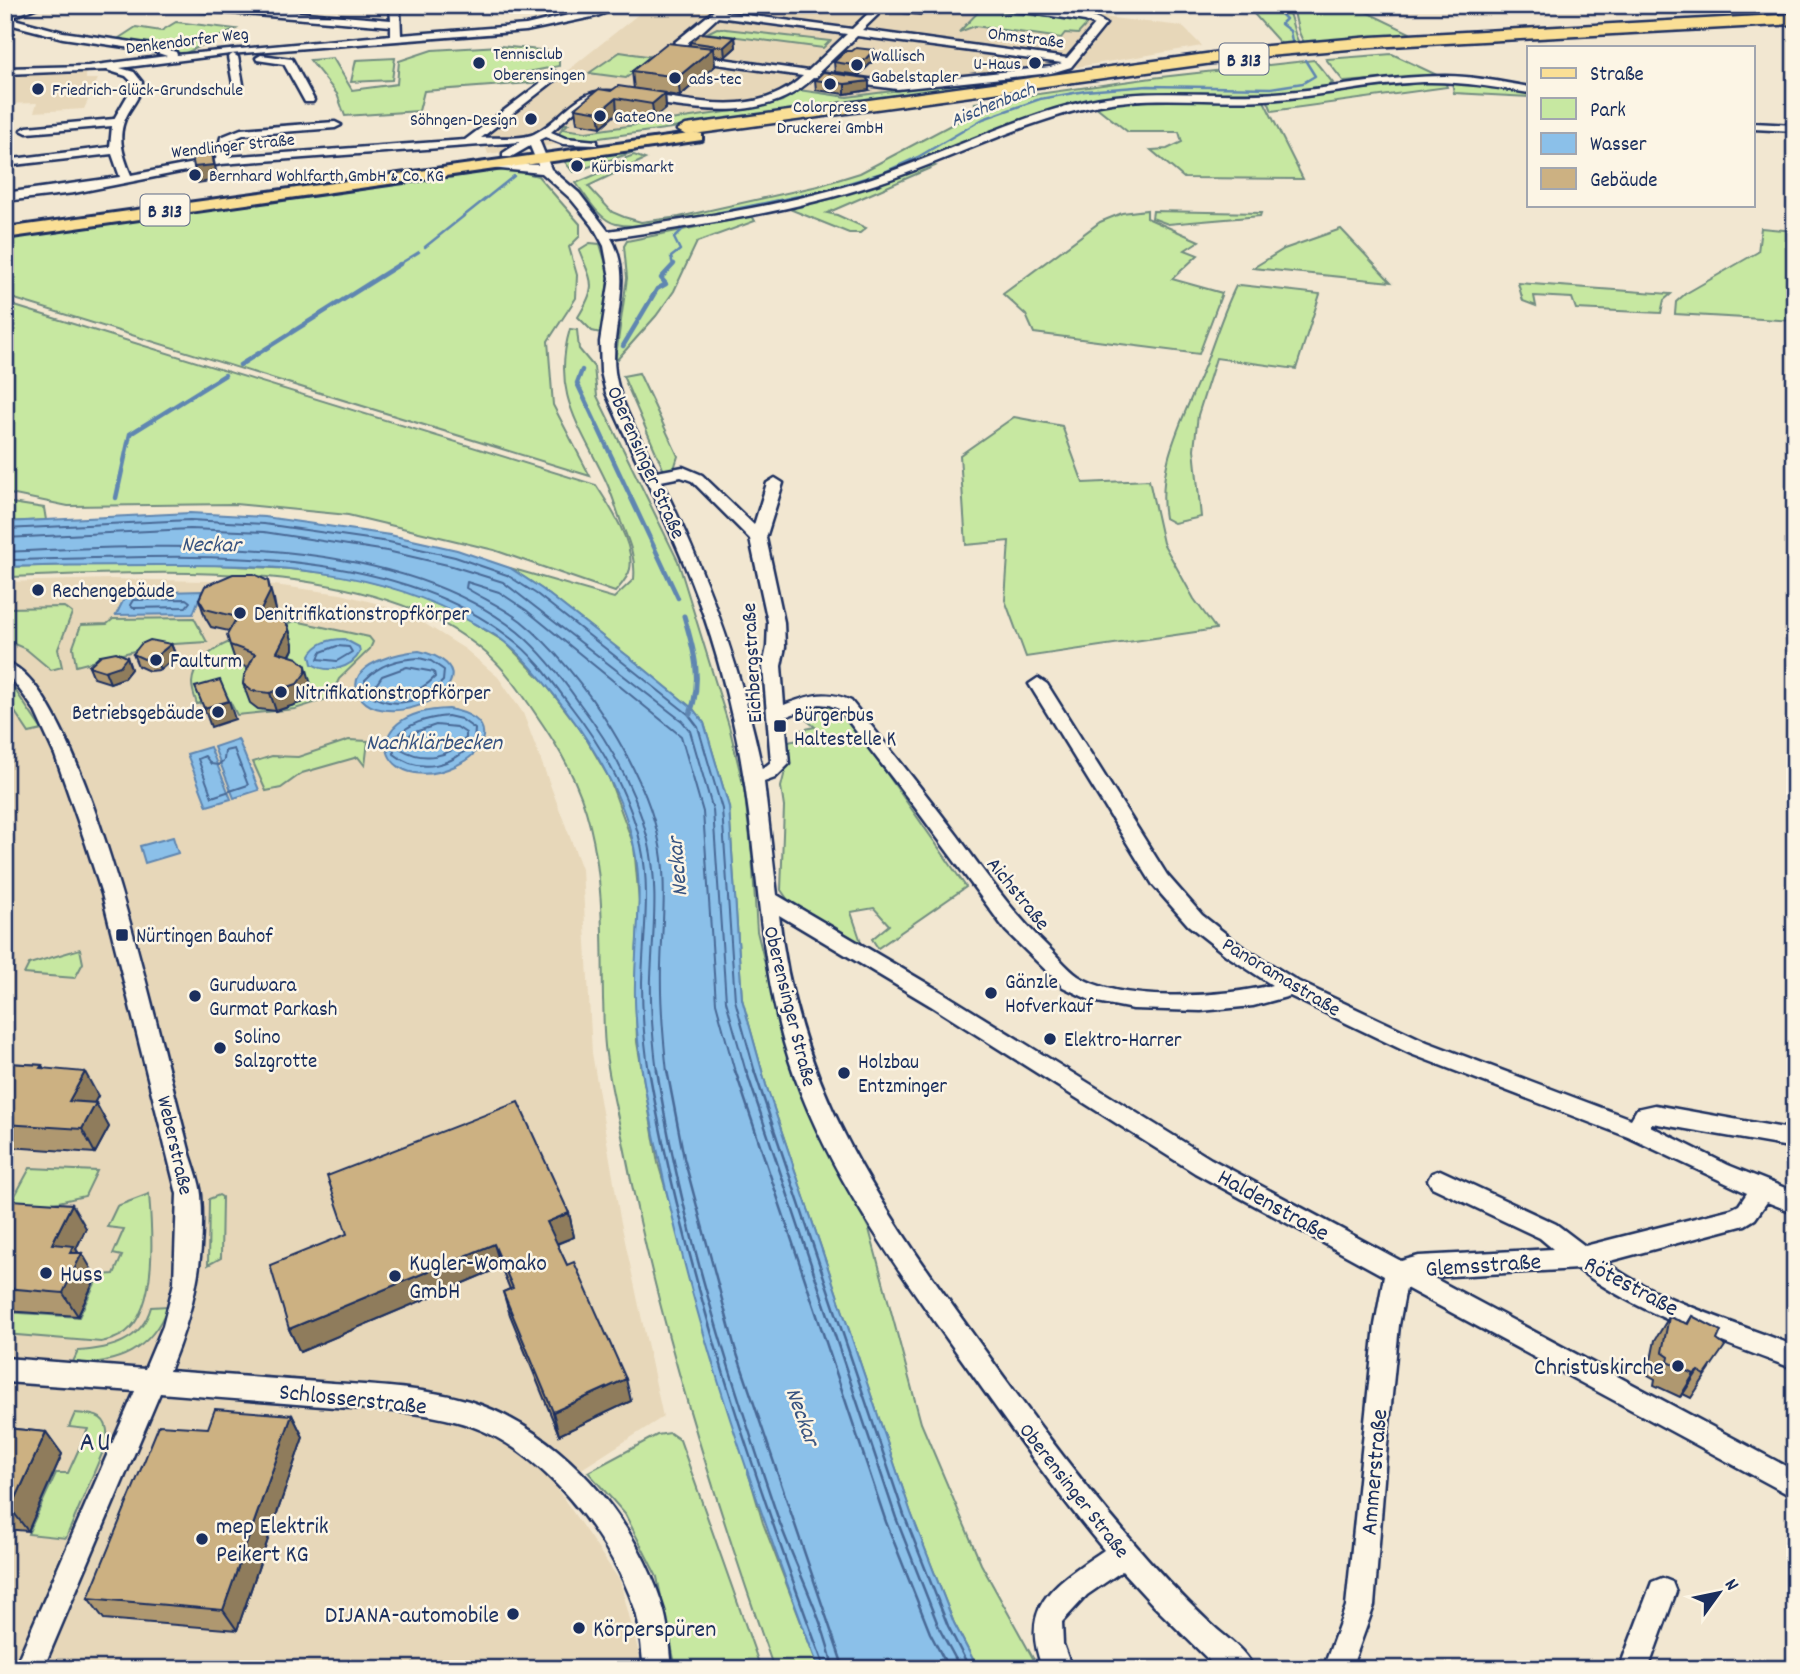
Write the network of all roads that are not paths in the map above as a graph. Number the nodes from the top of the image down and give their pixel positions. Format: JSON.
{"nodes":[{"id":1,"x":38,"y":5,"type":"edge"},
{"id":2,"x":168,"y":5,"type":"edge"},
{"id":3,"x":423,"y":5,"type":"edge"},
{"id":4,"x":621,"y":5,"type":"edge"},
{"id":5,"x":727,"y":5,"type":"edge"},
{"id":6,"x":883,"y":5,"type":"edge"},
{"id":7,"x":982,"y":5,"type":"edge"},
{"id":8,"x":391,"y":6,"type":"edge"},
{"id":9,"x":716,"y":14,"type":"junction"},
{"id":10,"x":5,"y":19,"type":"edge"},
{"id":11,"x":1795,"y":19,"type":"edge"},
{"id":12,"x":395,"y":23,"type":"junction"},
{"id":13,"x":1795,"y":25,"type":"edge"},
{"id":14,"x":854,"y":33,"type":"junction"},
{"id":15,"x":397,"y":40,"type":"junction"},
{"id":16,"x":679,"y":47,"type":"edge"},
{"id":17,"x":667,"y":54,"type":"edge"},
{"id":18,"x":179,"y":57,"type":"junction"},
{"id":19,"x":233,"y":57,"type":"junction"},
{"id":20,"x":1070,"y":61,"type":"junction"},
{"id":21,"x":108,"y":67,"type":"junction"},
{"id":22,"x":5,"y":71,"type":"edge"},
{"id":23,"x":810,"y":74,"type":"junction"},
{"id":24,"x":555,"y":75,"type":"dead end"},
{"id":25,"x":238,"y":84,"type":"dead end"},
{"id":26,"x":1527,"y":90,"type":"edge"},
{"id":27,"x":309,"y":100,"type":"dead end"},
{"id":28,"x":118,"y":122,"type":"junction"},
{"id":29,"x":335,"y":125,"type":"dead end"},
{"id":30,"x":1755,"y":126,"type":"edge"},
{"id":31,"x":1795,"y":128,"type":"edge"},
{"id":32,"x":27,"y":130,"type":"dead end"},
{"id":33,"x":692,"y":133,"type":"junction"},
{"id":34,"x":467,"y":144,"type":"junction"},
{"id":35,"x":545,"y":148,"type":"junction"},
{"id":36,"x":115,"y":150,"type":"junction"},
{"id":37,"x":221,"y":161,"type":"junction"},
{"id":38,"x":5,"y":163,"type":"edge"},
{"id":39,"x":126,"y":178,"type":"junction"},
{"id":40,"x":5,"y":197,"type":"edge"},
{"id":41,"x":5,"y":225,"type":"edge"},
{"id":42,"x":5,"y":233,"type":"edge"},
{"id":43,"x":605,"y":235,"type":"junction"},
{"id":44,"x":652,"y":478,"type":"junction"},
{"id":45,"x":775,"y":484,"type":"dead end"},
{"id":46,"x":758,"y":538,"type":"junction"},
{"id":47,"x":5,"y":667,"type":"edge"},
{"id":48,"x":1038,"y":684,"type":"dead end"},
{"id":49,"x":777,"y":713,"type":"junction"},
{"id":50,"x":755,"y":778,"type":"junction"},
{"id":51,"x":766,"y":899,"type":"junction"},
{"id":52,"x":1292,"y":988,"type":"junction"},
{"id":53,"x":1636,"y":1130,"type":"junction"},
{"id":54,"x":1795,"y":1139,"type":"edge"},
{"id":55,"x":1440,"y":1180,"type":"dead end"},
{"id":56,"x":1762,"y":1190,"type":"junction"},
{"id":57,"x":1795,"y":1203,"type":"edge"},
{"id":58,"x":1580,"y":1258,"type":"junction"},
{"id":59,"x":1397,"y":1272,"type":"junction"},
{"id":60,"x":1795,"y":1358,"type":"edge"},
{"id":61,"x":5,"y":1370,"type":"edge"},
{"id":62,"x":154,"y":1381,"type":"junction"},
{"id":63,"x":1795,"y":1485,"type":"edge"},
{"id":64,"x":1123,"y":1553,"type":"junction"},
{"id":65,"x":1662,"y":1592,"type":"dead end"},
{"id":66,"x":28,"y":1669,"type":"edge"},
{"id":67,"x":658,"y":1669,"type":"edge"},
{"id":68,"x":1058,"y":1669,"type":"edge"},
{"id":69,"x":1240,"y":1669,"type":"edge"},
{"id":70,"x":1337,"y":1669,"type":"edge"},
{"id":71,"x":1633,"y":1669,"type":"edge"}],
"edges":[{"from":1,"to":10,"type":"street"},
{"from":2,"to":12,"type":"street"},
{"from":3,"to":8,"type":"street"},
{"from":4,"to":15,"type":"street","name":"Denkendorfer Weg"},
{"from":5,"to":9,"type":"street"},
{"from":6,"to":14,"type":"street"},
{"from":7,"to":20,"type":"street","name":"Ohmstraße"},
{"from":8,"to":12,"type":"street"},
{"from":9,"to":14,"type":"street","name":"Ohmstraße"},
{"from":9,"to":16,"type":"street"},
{"from":10,"to":18,"type":"street"},
{"from":11,"to":33,"type":"highway","number":"B 313"},
{"from":12,"to":15,"type":"street"},
{"from":13,"to":33,"type":"highway","number":"B 313"},
{"from":14,"to":20,"type":"street","name":"Ohmstraße"},
{"from":14,"to":23,"type":"street"},
{"from":15,"to":18,"type":"street","name":"Denkendorfer Weg"},
{"from":17,"to":23,"type":"street"},
{"from":18,"to":19,"type":"street"},
{"from":18,"to":21,"type":"street","name":"Denkendorfer Weg"},
{"from":19,"to":25,"type":"street"},
{"from":19,"to":27,"type":"street"},
{"from":20,"to":23,"type":"street"},
{"from":21,"to":22,"type":"street","name":"Denkendorfer Weg"},
{"from":21,"to":28,"type":"street"},
{"from":23,"to":35,"type":"street"},
{"from":24,"to":34,"type":"street"},
{"from":26,"to":43,"type":"street"},
{"from":28,"to":32,"type":"street"},
{"from":28,"to":36,"type":"street"},
{"from":29,"to":37,"type":"street"},
{"from":30,"to":31,"type":"street"},
{"from":33,"to":35,"type":"main road","number":"B 313"},
{"from":33,"to":35,"type":"main road","number":"B 313"},
{"from":34,"to":35,"type":"street","name":"Wendlinger Straße"},
{"from":34,"to":37,"type":"street","name":"Wendlinger Straße"},
{"from":35,"to":41,"type":"main road","number":"B 313"},
{"from":35,"to":42,"type":"main road","number":"B 313"},
{"from":35,"to":43,"type":"street","name":"Oberensinger Straße"},
{"from":36,"to":38,"type":"street"},
{"from":36,"to":39,"type":"street"},
{"from":37,"to":39,"type":"street","name":"Wendlinger Straße"},
{"from":39,"to":40,"type":"street","name":"Wendlinger Straße"},
{"from":43,"to":44,"type":"street","name":"Oberensinger Straße"},
{"from":44,"to":46,"type":"street"},
{"from":44,"to":50,"type":"street","name":"Oberensinger Straße"},
{"from":45,"to":46,"type":"street"},
{"from":46,"to":49,"type":"street","name":"Eichbergstraße"},
{"from":47,"to":62,"type":"street","name":"Weberstraße"},
{"from":48,"to":52,"type":"street","name":"Panoramastraße"},
{"from":49,"to":50,"type":"street","name":"Eichbergstraße"},
{"from":49,"to":52,"type":"street","name":"Aichstraße"},
{"from":50,"to":51,"type":"street","name":"Oberensinger Straße"},
{"from":51,"to":59,"type":"street","name":"Haldenstraße"},
{"from":51,"to":64,"type":"street","name":"Oberensinger Straße"},
{"from":52,"to":53,"type":"street","name":"Panoramastraße"},
{"from":53,"to":54,"type":"street"},
{"from":53,"to":56,"type":"street","name":"Panoramastraße"},
{"from":55,"to":58,"type":"street","name":"Rötestraße"},
{"from":56,"to":57,"type":"street","name":"Panoramastraße"},
{"from":56,"to":58,"type":"street","name":"Glemsstraße"},
{"from":58,"to":59,"type":"street","name":"Glemsstraße"},
{"from":58,"to":60,"type":"street","name":"Rötestraße"},
{"from":59,"to":63,"type":"street","name":"Haldenstraße"},
{"from":59,"to":70,"type":"street","name":"Ammerstraße"},
{"from":61,"to":62,"type":"street","name":"Schlosserstraße"},
{"from":62,"to":66,"type":"street","name":"Weberstraße"},
{"from":62,"to":67,"type":"street","name":"Schlosserstraße"},
{"from":64,"to":68,"type":"street"},
{"from":64,"to":69,"type":"street","name":"Oberensinger Straße"},
{"from":65,"to":71,"type":"street"}]}
